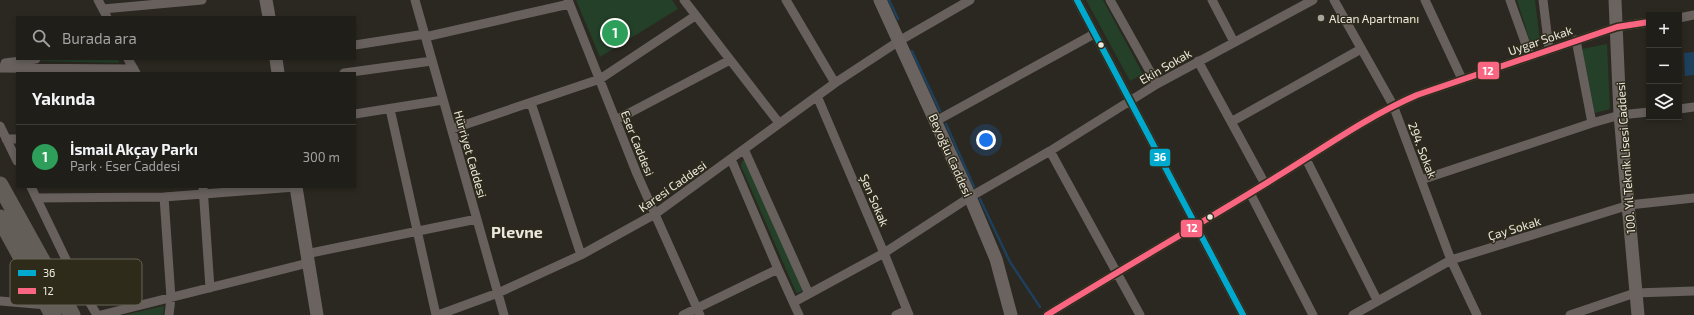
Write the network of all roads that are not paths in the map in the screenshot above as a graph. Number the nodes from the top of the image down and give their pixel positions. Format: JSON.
{"nodes":[{"id":1,"x":98,"y":0,"type":"edge"},
{"id":2,"x":202,"y":0,"type":"edge"},
{"id":3,"x":266,"y":0,"type":"edge"},
{"id":4,"x":415,"y":0,"type":"edge"},
{"id":5,"x":684,"y":0,"type":"edge"},
{"id":6,"x":786,"y":0,"type":"edge"},
{"id":7,"x":880,"y":0,"type":"edge"},
{"id":8,"x":970,"y":0,"type":"edge"},
{"id":9,"x":1077,"y":0,"type":"edge"},
{"id":10,"x":1110,"y":0,"type":"edge"},
{"id":11,"x":1212,"y":0,"type":"edge"},
{"id":12,"x":1313,"y":0,"type":"edge"},
{"id":13,"x":1334,"y":0,"type":"edge"},
{"id":14,"x":1425,"y":0,"type":"edge"},
{"id":15,"x":1510,"y":0,"type":"edge"},
{"id":16,"x":1543,"y":0,"type":"edge"},
{"id":17,"x":1615,"y":0,"type":"edge"},
{"id":18,"x":568,"y":2,"type":"edge"},
{"id":19,"x":104,"y":13,"type":"edge"},
{"id":20,"x":1694,"y":15,"type":"edge"},
{"id":21,"x":269,"y":16,"type":"edge"},
{"id":22,"x":696,"y":16,"type":"junction"},
{"id":23,"x":1682,"y":17,"type":"edge"},
{"id":24,"x":1646,"y":22,"type":"edge"},
{"id":25,"x":1617,"y":27,"type":"junction"},
{"id":26,"x":1094,"y":34,"type":"junction"},
{"id":27,"x":425,"y":35,"type":"junction"},
{"id":28,"x":1576,"y":40,"type":"junction"},
{"id":29,"x":899,"y":41,"type":"junction"},
{"id":30,"x":1234,"y":42,"type":"junction"},
{"id":31,"x":356,"y":45,"type":"edge"},
{"id":32,"x":1361,"y":49,"type":"junction"},
{"id":33,"x":1549,"y":49,"type":"junction"},
{"id":34,"x":1530,"y":56,"type":"junction"},
{"id":35,"x":29,"y":60,"type":"edge"},
{"id":36,"x":129,"y":60,"type":"edge"},
{"id":37,"x":276,"y":60,"type":"edge"},
{"id":38,"x":730,"y":60,"type":"junction"},
{"id":39,"x":432,"y":61,"type":"junction"},
{"id":40,"x":1198,"y":61,"type":"junction"},
{"id":41,"x":0,"y":64,"type":"edge"},
{"id":42,"x":0,"y":68,"type":"edge"},
{"id":43,"x":135,"y":71,"type":"edge"},
{"id":44,"x":278,"y":72,"type":"edge"},
{"id":45,"x":351,"y":72,"type":"edge"},
{"id":46,"x":600,"y":79,"type":"junction"},
{"id":47,"x":1462,"y":79,"type":"junction"},
{"id":48,"x":835,"y":84,"type":"junction"},
{"id":49,"x":1156,"y":84,"type":"junction"},
{"id":50,"x":818,"y":96,"type":"junction"},
{"id":51,"x":443,"y":100,"type":"junction"},
{"id":52,"x":1130,"y":101,"type":"junction"},
{"id":53,"x":531,"y":102,"type":"junction"},
{"id":54,"x":1393,"y":105,"type":"junction"},
{"id":55,"x":1694,"y":107,"type":"edge"},
{"id":56,"x":390,"y":108,"type":"junction"},
{"id":57,"x":1682,"y":109,"type":"edge"},
{"id":58,"x":1646,"y":112,"type":"edge"},
{"id":59,"x":356,"y":114,"type":"edge"},
{"id":60,"x":1620,"y":115,"type":"junction"},
{"id":61,"x":616,"y":120,"type":"junction"},
{"id":62,"x":936,"y":121,"type":"junction"},
{"id":63,"x":1231,"y":122,"type":"junction"},
{"id":64,"x":779,"y":123,"type":"junction"},
{"id":65,"x":1592,"y":123,"type":"junction"},
{"id":66,"x":0,"y":126,"type":"edge"},
{"id":67,"x":452,"y":129,"type":"junction"},
{"id":68,"x":6,"y":139,"type":"junction"},
{"id":69,"x":16,"y":139,"type":"edge"},
{"id":70,"x":744,"y":149,"type":"junction"},
{"id":71,"x":1050,"y":151,"type":"junction"},
{"id":72,"x":16,"y":159,"type":"edge"},
{"id":73,"x":731,"y":159,"type":"junction"},
{"id":74,"x":1306,"y":159,"type":"junction"},
{"id":75,"x":1421,"y":180,"type":"junction"},
{"id":76,"x":1264,"y":184,"type":"junction"},
{"id":77,"x":0,"y":185,"type":"edge"},
{"id":78,"x":31,"y":188,"type":"edge"},
{"id":79,"x":272,"y":188,"type":"edge"},
{"id":80,"x":295,"y":188,"type":"edge"},
{"id":81,"x":203,"y":191,"type":"edge"},
{"id":82,"x":1250,"y":193,"type":"junction"},
{"id":83,"x":164,"y":197,"type":"junction"},
{"id":84,"x":970,"y":197,"type":"junction"},
{"id":85,"x":36,"y":198,"type":"junction"},
{"id":86,"x":1694,"y":198,"type":"edge"},
{"id":87,"x":1629,"y":205,"type":"junction"},
{"id":88,"x":655,"y":214,"type":"junction"},
{"id":89,"x":0,"y":218,"type":"edge"},
{"id":90,"x":477,"y":219,"type":"junction"},
{"id":91,"x":1196,"y":226,"type":"junction"},
{"id":92,"x":417,"y":231,"type":"junction"},
{"id":93,"x":884,"y":253,"type":"junction"},
{"id":94,"x":581,"y":255,"type":"junction"},
{"id":95,"x":22,"y":259,"type":"edge"},
{"id":96,"x":41,"y":259,"type":"edge"},
{"id":97,"x":66,"y":259,"type":"edge"},
{"id":98,"x":307,"y":259,"type":"junction"},
{"id":99,"x":1452,"y":260,"type":"junction"},
{"id":100,"x":778,"y":269,"type":"junction"},
{"id":101,"x":1116,"y":273,"type":"junction"},
{"id":102,"x":210,"y":288,"type":"junction"},
{"id":103,"x":1694,"y":291,"type":"edge"},
{"id":104,"x":498,"y":293,"type":"junction"},
{"id":105,"x":1635,"y":293,"type":"junction"},
{"id":106,"x":809,"y":294,"type":"junction"},
{"id":107,"x":171,"y":298,"type":"junction"},
{"id":108,"x":1377,"y":300,"type":"junction"},
{"id":109,"x":0,"y":301,"type":"edge"},
{"id":110,"x":794,"y":302,"type":"junction"},
{"id":111,"x":10,"y":303,"type":"edge"},
{"id":112,"x":22,"y":305,"type":"edge"},
{"id":113,"x":66,"y":305,"type":"edge"},
{"id":114,"x":91,"y":305,"type":"edge"},
{"id":115,"x":50,"y":310,"type":"edge"},
{"id":116,"x":699,"y":312,"type":"edge"},
{"id":117,"x":908,"y":313,"type":"edge"},
{"id":118,"x":72,"y":315,"type":"edge"},
{"id":119,"x":97,"y":315,"type":"edge"},
{"id":120,"x":101,"y":315,"type":"edge"},
{"id":121,"x":169,"y":315,"type":"edge"},
{"id":122,"x":317,"y":315,"type":"edge"},
{"id":123,"x":437,"y":315,"type":"edge"},
{"id":124,"x":504,"y":315,"type":"edge"},
{"id":125,"x":683,"y":315,"type":"edge"},
{"id":126,"x":800,"y":315,"type":"edge"},
{"id":127,"x":896,"y":315,"type":"edge"},
{"id":128,"x":1011,"y":315,"type":"edge"},
{"id":129,"x":1047,"y":315,"type":"edge"},
{"id":130,"x":1140,"y":315,"type":"edge"},
{"id":131,"x":1243,"y":315,"type":"edge"},
{"id":132,"x":1313,"y":315,"type":"edge"},
{"id":133,"x":1353,"y":315,"type":"edge"},
{"id":134,"x":1477,"y":315,"type":"edge"},
{"id":135,"x":1570,"y":315,"type":"edge"},
{"id":136,"x":1638,"y":315,"type":"edge"}],
"edges":[{"from":1,"to":19,"type":"street"},
{"from":2,"to":19,"type":"street"},
{"from":3,"to":21,"type":"main road"},
{"from":4,"to":27,"type":"street","name":"Hürriyet Caddesi"},
{"from":5,"to":22,"type":"street"},
{"from":6,"to":48,"type":"street"},
{"from":7,"to":29,"type":"main road","name":"Beyoğlu Caddesi"},
{"from":8,"to":29,"type":"street","name":"Karesi Caddesi"},
{"from":9,"to":26,"type":"street"},
{"from":10,"to":49,"type":"street"},
{"from":11,"to":30,"type":"street"},
{"from":12,"to":30,"type":"street","name":"Ekin Sokak"},
{"from":13,"to":32,"type":"street","name":"294. Sokak"},
{"from":14,"to":47,"type":"street"},
{"from":15,"to":34,"type":"street"},
{"from":16,"to":33,"type":"street"},
{"from":17,"to":25,"type":"main road","name":"100. Yıl Teknik Lisesi Caddesi"},
{"from":18,"to":27,"type":"street"},
{"from":18,"to":46,"type":"street","name":"Eser Caddesi"},
{"from":20,"to":23,"type":"street"},
{"from":22,"to":38,"type":"street"},
{"from":22,"to":46,"type":"street"},
{"from":24,"to":25,"type":"street","name":"Uygar Sokak"},
{"from":25,"to":28,"type":"street","name":"Uygar Sokak"},
{"from":25,"to":60,"type":"main road","name":"100. Yıl Teknik Lisesi Caddesi"},
{"from":26,"to":52,"type":"street"},
{"from":26,"to":62,"type":"street"},
{"from":27,"to":31,"type":"street"},
{"from":27,"to":39,"type":"street","name":"Hürriyet Caddesi"},
{"from":28,"to":33,"type":"street","name":"Uygar Sokak"},
{"from":28,"to":65,"type":"street"},
{"from":29,"to":48,"type":"street","name":"Karesi Caddesi"},
{"from":29,"to":62,"type":"main road","name":"Beyoğlu Caddesi"},
{"from":30,"to":40,"type":"street","name":"Ekin Sokak"},
{"from":32,"to":54,"type":"street","name":"294. Sokak"},
{"from":32,"to":63,"type":"street"},
{"from":33,"to":34,"type":"street","name":"Uygar Sokak"},
{"from":34,"to":47,"type":"street","name":"Uygar Sokak"},
{"from":35,"to":41,"type":"street"},
{"from":36,"to":43,"type":"street"},
{"from":37,"to":44,"type":"main road"},
{"from":38,"to":61,"type":"street"},
{"from":38,"to":64,"type":"street"},
{"from":39,"to":45,"type":"street"},
{"from":39,"to":51,"type":"street","name":"Hürriyet Caddesi"},
{"from":40,"to":49,"type":"street","name":"Ekin Sokak"},
{"from":40,"to":63,"type":"street"},
{"from":42,"to":43,"type":"street"},
{"from":46,"to":53,"type":"street"},
{"from":46,"to":61,"type":"street","name":"Eser Caddesi"},
{"from":47,"to":54,"type":"street","name":"Uygar Sokak"},
{"from":48,"to":50,"type":"street","name":"Karesi Caddesi"},
{"from":49,"to":52,"type":"street","name":"Ekin Sokak"},
{"from":50,"to":64,"type":"street","name":"Karesi Caddesi"},
{"from":50,"to":93,"type":"street","name":"Şen Sokak"},
{"from":51,"to":56,"type":"street"},
{"from":51,"to":67,"type":"street","name":"Hürriyet Caddesi"},
{"from":52,"to":71,"type":"street","name":"Ekin Sokak"},
{"from":52,"to":91,"type":"street"},
{"from":53,"to":67,"type":"street"},
{"from":53,"to":94,"type":"street"},
{"from":54,"to":74,"type":"street","name":"Uygar Sokak"},
{"from":54,"to":75,"type":"street","name":"294. Sokak"},
{"from":55,"to":57,"type":"street"},
{"from":56,"to":59,"type":"street"},
{"from":56,"to":92,"type":"street"},
{"from":58,"to":60,"type":"street"},
{"from":60,"to":65,"type":"street"},
{"from":60,"to":87,"type":"main road","name":"100. Yıl Teknik Lisesi Caddesi"},
{"from":61,"to":88,"type":"street","name":"Eser Caddesi"},
{"from":62,"to":84,"type":"main road","name":"Beyoğlu Caddesi"},
{"from":63,"to":76,"type":"street"},
{"from":64,"to":70,"type":"street","name":"Karesi Caddesi"},
{"from":65,"to":75,"type":"street"},
{"from":66,"to":68,"type":"street"},
{"from":67,"to":90,"type":"street","name":"Hürriyet Caddesi"},
{"from":68,"to":69,"type":"street"},
{"from":68,"to":72,"type":"street"},
{"from":70,"to":73,"type":"street","name":"Karesi Caddesi"},
{"from":70,"to":106,"type":"street"},
{"from":71,"to":84,"type":"street","name":"Ekin Sokak"},
{"from":71,"to":101,"type":"street"},
{"from":73,"to":88,"type":"street","name":"Karesi Caddesi"},
{"from":73,"to":100,"type":"street"},
{"from":74,"to":76,"type":"street","name":"Uygar Sokak"},
{"from":74,"to":108,"type":"street"},
{"from":75,"to":99,"type":"street","name":"294. Sokak"},
{"from":76,"to":82,"type":"street","name":"Uygar Sokak"},
{"from":77,"to":96,"type":"highway"},
{"from":78,"to":85,"type":"street"},
{"from":79,"to":81,"type":"street"},
{"from":80,"to":98,"type":"main road"},
{"from":81,"to":83,"type":"street"},
{"from":81,"to":102,"type":"street"},
{"from":82,"to":91,"type":"street","name":"Uygar Sokak"},
{"from":82,"to":132,"type":"street"},
{"from":83,"to":85,"type":"street"},
{"from":83,"to":107,"type":"street"},
{"from":84,"to":93,"type":"street","name":"Ekin Sokak"},
{"from":84,"to":128,"type":"main road","name":"Beyoğlu Caddesi"},
{"from":85,"to":97,"type":"street"},
{"from":86,"to":87,"type":"street","name":"Çay Sokak"},
{"from":87,"to":99,"type":"street","name":"Çay Sokak"},
{"from":87,"to":105,"type":"main road","name":"100. Yıl Teknik Lisesi Caddesi"},
{"from":88,"to":94,"type":"street","name":"Karesi Caddesi"},
{"from":88,"to":116,"type":"street","name":"Eser Caddesi"},
{"from":89,"to":95,"type":"highway"},
{"from":90,"to":92,"type":"street"},
{"from":90,"to":104,"type":"street","name":"Hürriyet Caddesi"},
{"from":91,"to":101,"type":"street","name":"Uygar Sokak"},
{"from":91,"to":131,"type":"street"},
{"from":92,"to":98,"type":"street"},
{"from":92,"to":123,"type":"street"},
{"from":93,"to":106,"type":"street","name":"Ekin Sokak"},
{"from":93,"to":117,"type":"street","name":"Şen Sokak"},
{"from":94,"to":104,"type":"street","name":"Karesi Caddesi"},
{"from":98,"to":102,"type":"street"},
{"from":98,"to":122,"type":"main road"},
{"from":99,"to":108,"type":"street","name":"Çay Sokak"},
{"from":99,"to":134,"type":"street","name":"294. Sokak"},
{"from":100,"to":110,"type":"street"},
{"from":100,"to":116,"type":"street"},
{"from":101,"to":129,"type":"street","name":"Uygar Sokak"},
{"from":101,"to":130,"type":"street"},
{"from":102,"to":107,"type":"street"},
{"from":103,"to":105,"type":"street"},
{"from":104,"to":123,"type":"street","name":"Karesi Caddesi"},
{"from":104,"to":124,"type":"street","name":"Hürriyet Caddesi"},
{"from":105,"to":135,"type":"street"},
{"from":105,"to":136,"type":"main road","name":"100. Yıl Teknik Lisesi Caddesi"},
{"from":106,"to":110,"type":"street","name":"Ekin Sokak"},
{"from":107,"to":120,"type":"street"},
{"from":107,"to":121,"type":"street"},
{"from":108,"to":133,"type":"street","name":"Çay Sokak"},
{"from":109,"to":111,"type":"street"},
{"from":110,"to":126,"type":"street"},
{"from":112,"to":115,"type":"street"},
{"from":113,"to":118,"type":"highway"},
{"from":114,"to":119,"type":"street"},
{"from":116,"to":125,"type":"street"},
{"from":117,"to":127,"type":"street"}]}
